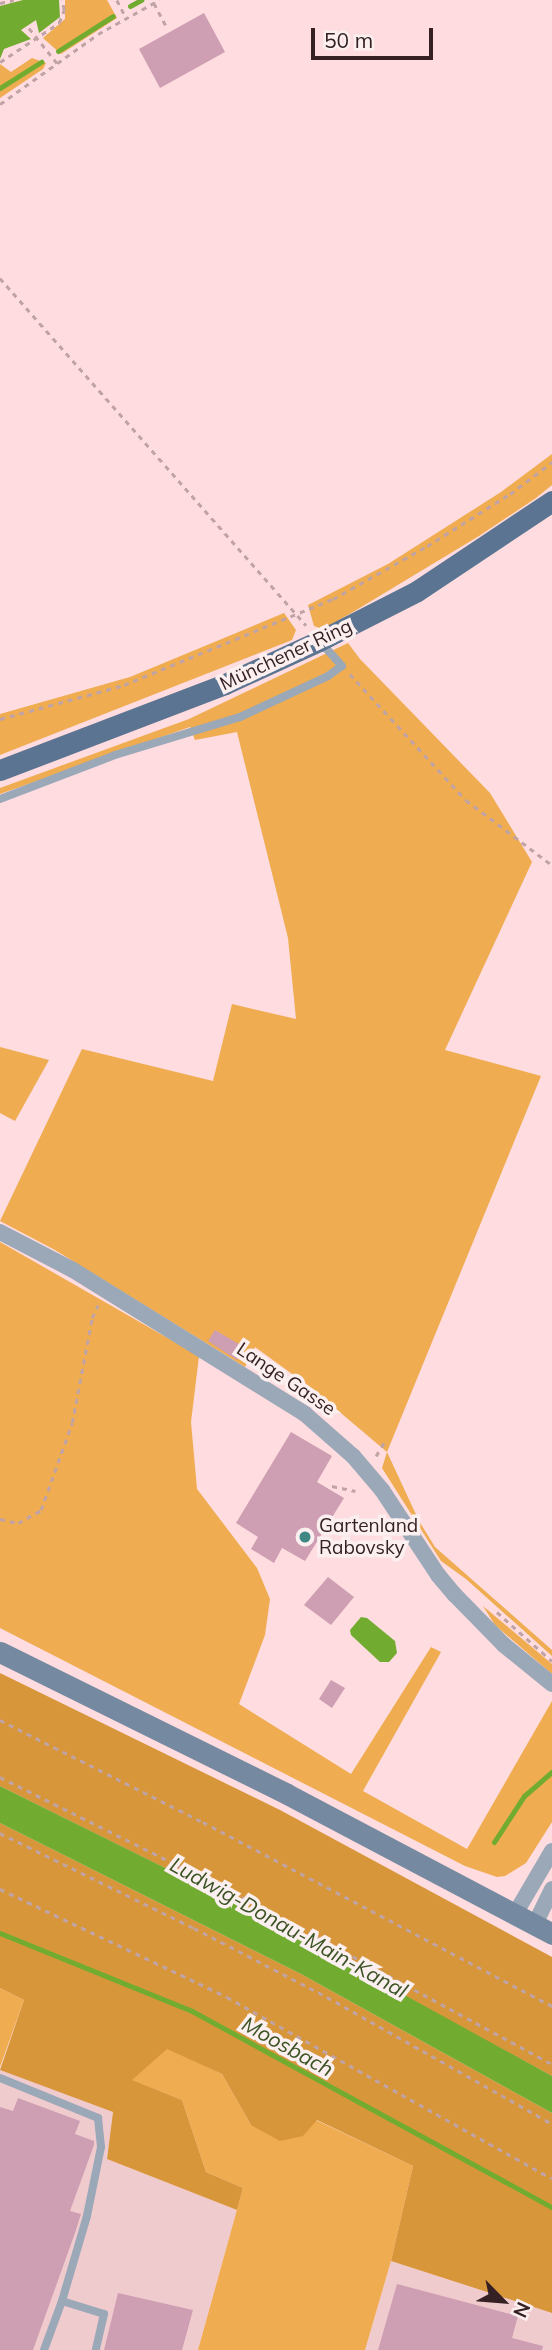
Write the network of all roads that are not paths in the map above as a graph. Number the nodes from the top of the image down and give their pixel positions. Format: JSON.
{"nodes":[{"id":1,"x":552,"y":501,"type":"edge"},
{"id":2,"x":319,"y":641,"type":"junction"},
{"id":3,"x":0,"y":770,"type":"edge"},
{"id":4,"x":0,"y":799,"type":"edge"},
{"id":5,"x":0,"y":1231,"type":"edge"},
{"id":6,"x":0,"y":1652,"type":"edge"},
{"id":7,"x":552,"y":1684,"type":"edge"},
{"id":8,"x":552,"y":1851,"type":"edge"},
{"id":9,"x":552,"y":1889,"type":"edge"},
{"id":10,"x":515,"y":1914,"type":"junction"},
{"id":11,"x":543,"y":1929,"type":"edge"},
{"id":12,"x":0,"y":2078,"type":"edge"},
{"id":13,"x":62,"y":2301,"type":"junction"},
{"id":14,"x":44,"y":2350,"type":"edge"},
{"id":15,"x":96,"y":2350,"type":"edge"}],
"edges":[{"from":1,"to":2,"type":"main road","name":"Münchener Ring"},
{"from":2,"to":3,"type":"main road","name":"Münchener Ring"},
{"from":2,"to":4,"type":"lane"},
{"from":5,"to":7,"type":"street","name":"Lange Gasse"},
{"from":6,"to":10,"type":"main road"},
{"from":8,"to":10,"type":"street"},
{"from":9,"to":11,"type":"street"},
{"from":10,"to":11,"type":"main road"},
{"from":12,"to":13,"type":"lane"},
{"from":13,"to":14,"type":"lane"},
{"from":13,"to":15,"type":"lane"}]}
